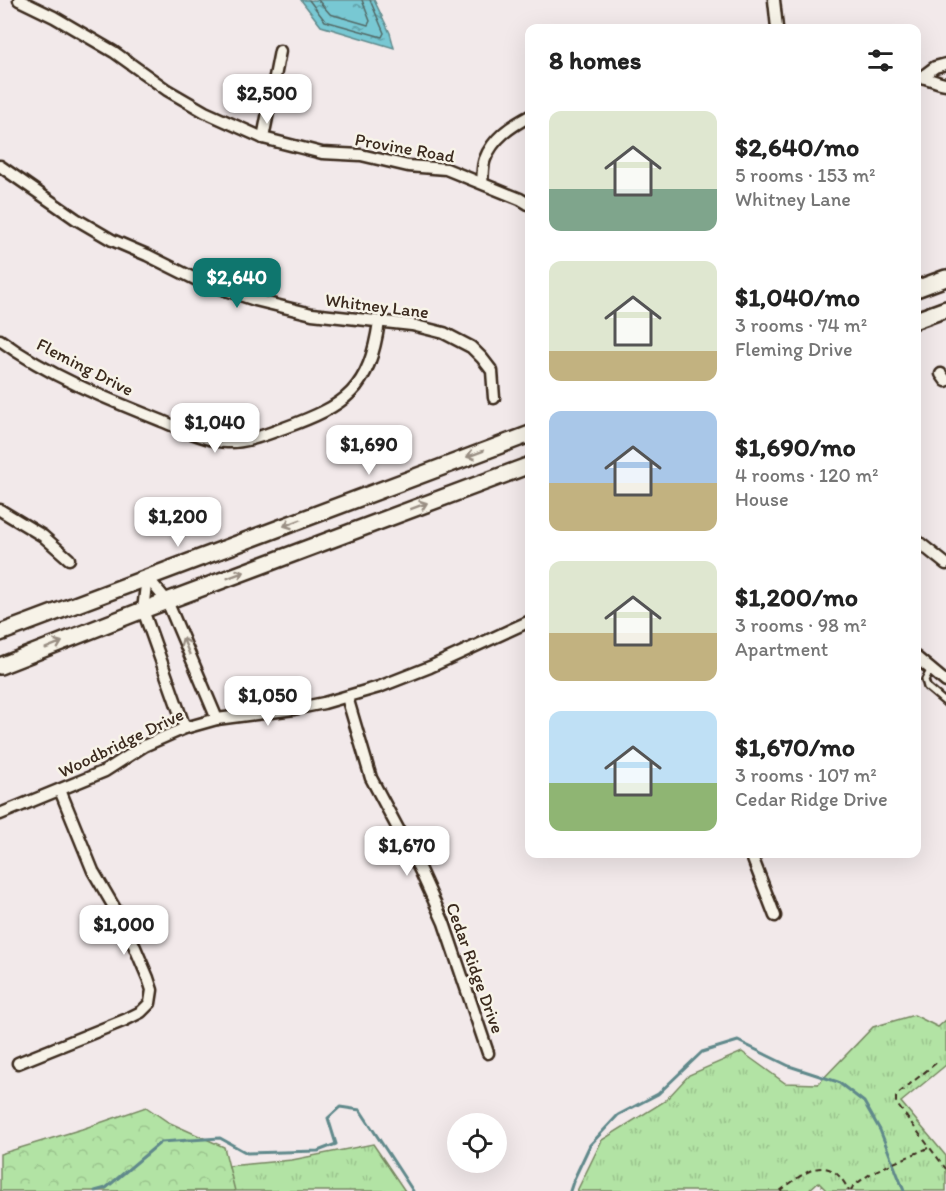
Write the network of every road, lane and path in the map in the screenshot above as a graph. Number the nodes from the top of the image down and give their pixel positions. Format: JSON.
{"nodes":[{"id":1,"x":19,"y":0,"type":"edge"},
{"id":2,"x":774,"y":0,"type":"edge"},
{"id":3,"x":777,"y":24,"type":"edge"},
{"id":4,"x":280,"y":51,"type":"dead end"},
{"id":5,"x":946,"y":64,"type":"edge"},
{"id":6,"x":921,"y":75,"type":"edge"},
{"id":7,"x":921,"y":76,"type":"edge"},
{"id":8,"x":946,"y":84,"type":"edge"},
{"id":9,"x":525,"y":119,"type":"edge"},
{"id":10,"x":263,"y":138,"type":"junction"},
{"id":11,"x":0,"y":166,"type":"edge"},
{"id":12,"x":482,"y":183,"type":"junction"},
{"id":13,"x":525,"y":203,"type":"edge"},
{"id":14,"x":946,"y":278,"type":"edge"},
{"id":15,"x":921,"y":287,"type":"edge"},
{"id":16,"x":946,"y":309,"type":"edge"},
{"id":17,"x":921,"y":318,"type":"edge"},
{"id":18,"x":380,"y":322,"type":"junction"},
{"id":19,"x":0,"y":340,"type":"edge"},
{"id":20,"x":494,"y":398,"type":"dead end"},
{"id":21,"x":525,"y":436,"type":"edge"},
{"id":22,"x":525,"y":467,"type":"edge"},
{"id":23,"x":0,"y":510,"type":"edge"},
{"id":24,"x":921,"y":544,"type":"edge"},
{"id":25,"x":69,"y":559,"type":"dead end"},
{"id":26,"x":946,"y":564,"type":"edge"},
{"id":27,"x":147,"y":577,"type":"junction"},
{"id":28,"x":167,"y":601,"type":"junction"},
{"id":29,"x":143,"y":610,"type":"junction"},
{"id":30,"x":525,"y":623,"type":"edge"},
{"id":31,"x":0,"y":633,"type":"edge"},
{"id":32,"x":921,"y":661,"type":"edge"},
{"id":33,"x":0,"y":666,"type":"edge"},
{"id":34,"x":931,"y":669,"type":"junction"},
{"id":35,"x":946,"y":682,"type":"edge"},
{"id":36,"x":347,"y":697,"type":"junction"},
{"id":37,"x":946,"y":703,"type":"edge"},
{"id":38,"x":217,"y":719,"type":"junction"},
{"id":39,"x":185,"y":728,"type":"junction"},
{"id":40,"x":60,"y":790,"type":"junction"},
{"id":41,"x":0,"y":814,"type":"edge"},
{"id":42,"x":753,"y":858,"type":"edge"},
{"id":43,"x":775,"y":916,"type":"dead end"},
{"id":44,"x":488,"y":1053,"type":"dead end"},
{"id":45,"x":18,"y":1063,"type":"dead end"},
{"id":46,"x":936,"y":1064,"type":"dead end"},
{"id":47,"x":929,"y":1147,"type":"junction"},
{"id":48,"x":946,"y":1169,"type":"edge"},
{"id":49,"x":780,"y":1191,"type":"edge"},
{"id":50,"x":850,"y":1191,"type":"edge"}],
"edges":[{"from":1,"to":10,"type":"street","name":"Provine Road"},
{"from":2,"to":3,"type":"street"},
{"from":4,"to":10,"type":"street"},
{"from":5,"to":6,"type":"street"},
{"from":7,"to":8,"type":"street"},
{"from":9,"to":12,"type":"street"},
{"from":10,"to":12,"type":"street","name":"Provine Road"},
{"from":11,"to":18,"type":"street","name":"Whitney Lane"},
{"from":12,"to":13,"type":"street","name":"Provine Road"},
{"from":14,"to":15,"type":"main road"},
{"from":16,"to":17,"type":"main road"},
{"from":18,"to":19,"type":"street","name":"Fleming Drive"},
{"from":18,"to":20,"type":"street","name":"Whitney Lane"},
{"from":21,"to":27,"type":"main road","one_way":true},
{"from":28,"to":22,"type":"main road","one_way":true},
{"from":23,"to":25,"type":"street"},
{"from":24,"to":26,"type":"street"},
{"from":27,"to":28,"type":"street"},
{"from":27,"to":29,"type":"street"},
{"from":27,"to":31,"type":"main road"},
{"from":28,"to":29,"type":"main road"},
{"from":38,"to":28,"type":"street","one_way":true},
{"from":33,"to":29,"type":"main road","one_way":true},
{"from":29,"to":39,"type":"street"},
{"from":30,"to":36,"type":"street","name":"Woodbridge Drive"},
{"from":32,"to":34,"type":"street"},
{"from":34,"to":35,"type":"street"},
{"from":34,"to":37,"type":"lane"},
{"from":36,"to":38,"type":"street","name":"Woodbridge Drive"},
{"from":36,"to":44,"type":"street","name":"Cedar Ridge Drive"},
{"from":38,"to":39,"type":"street","name":"Woodbridge Drive"},
{"from":39,"to":40,"type":"street","name":"Woodbridge Drive"},
{"from":40,"to":41,"type":"street","name":"Woodbridge Drive"},
{"from":40,"to":45,"type":"street"},
{"from":42,"to":43,"type":"street"},
{"from":46,"to":47,"type":"path"},
{"from":47,"to":48,"type":"path"},
{"from":47,"to":50,"type":"path"},
{"from":49,"to":50,"type":"path"}]}
